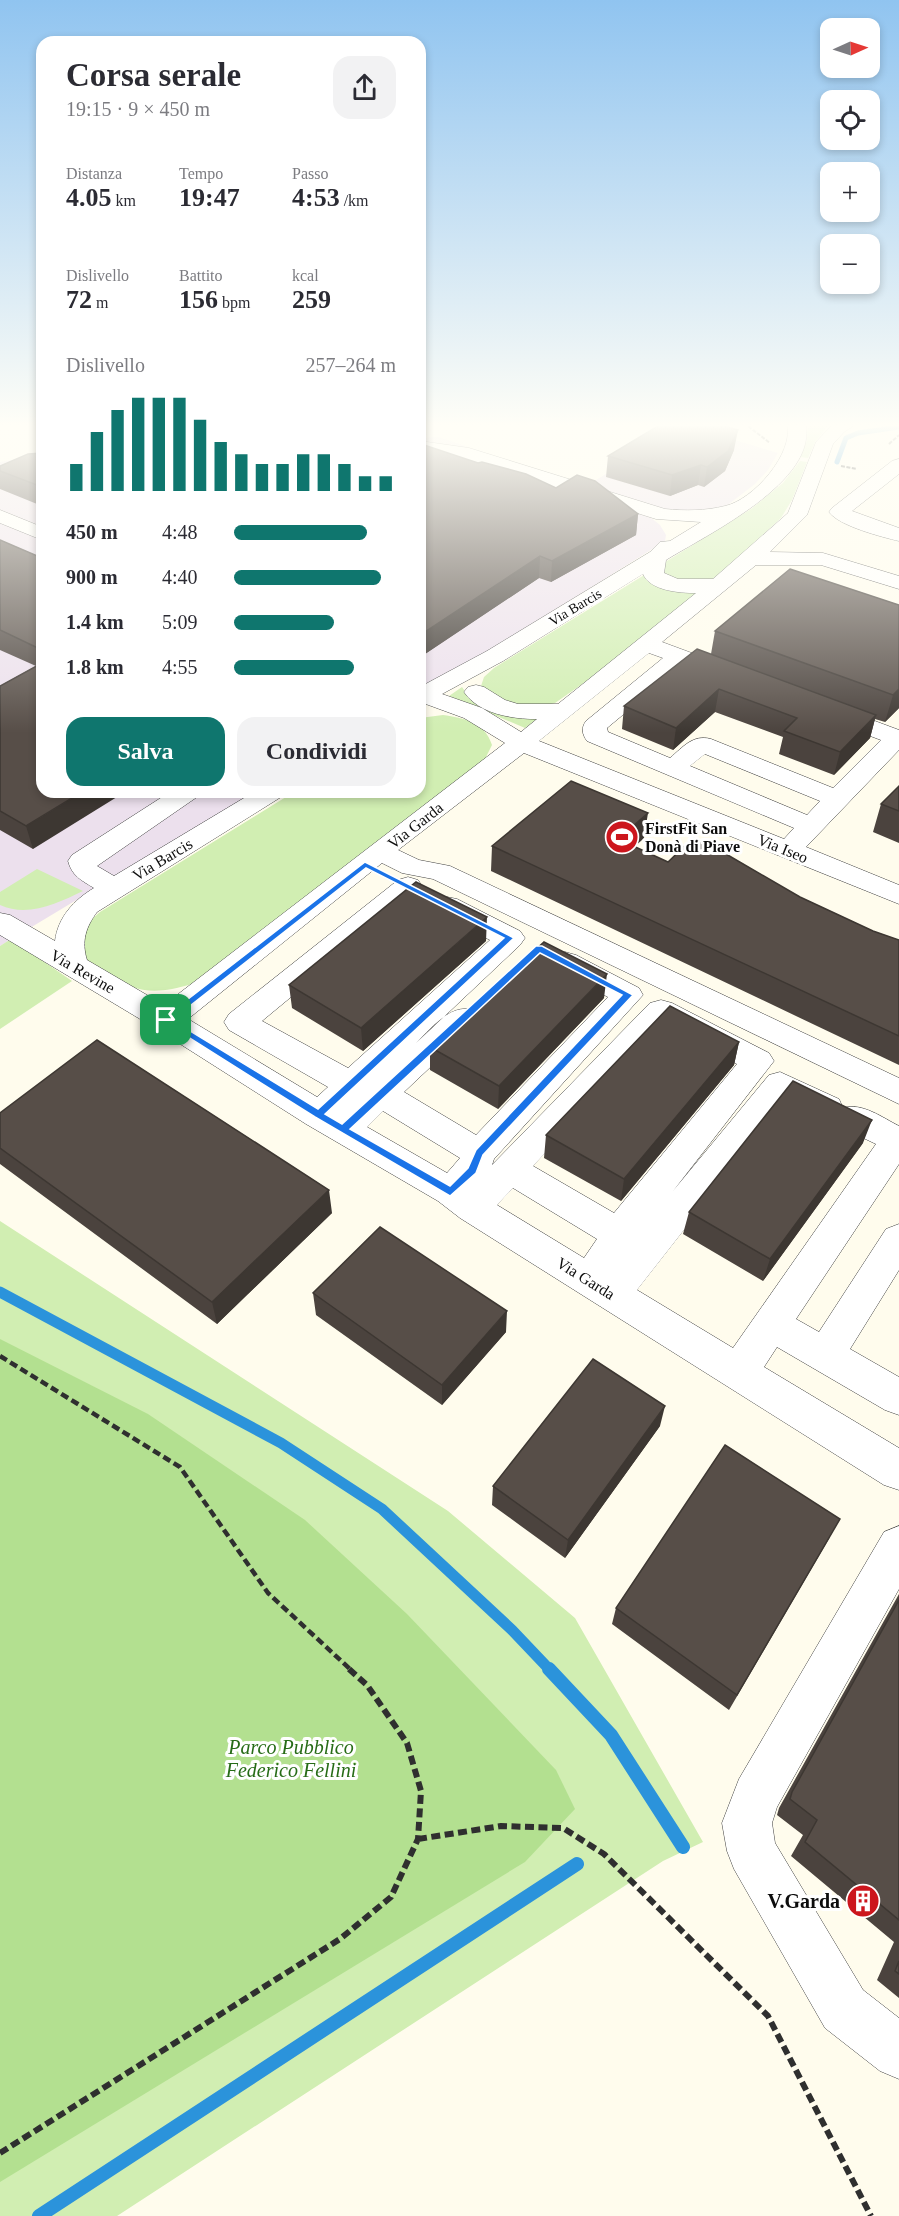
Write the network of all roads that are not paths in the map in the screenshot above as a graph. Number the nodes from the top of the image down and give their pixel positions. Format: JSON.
{"nodes":[{"id":1,"x":664,"y":526,"type":"edge"},
{"id":2,"x":707,"y":526,"type":"edge"},
{"id":3,"x":785,"y":526,"type":"edge"},
{"id":4,"x":876,"y":526,"type":"edge"},
{"id":5,"x":35,"y":531,"type":"edge"},
{"id":6,"x":891,"y":532,"type":"edge"},
{"id":7,"x":0,"y":540,"type":"edge"},
{"id":8,"x":846,"y":553,"type":"junction"},
{"id":9,"x":656,"y":558,"type":"junction"},
{"id":10,"x":751,"y":559,"type":"junction"},
{"id":11,"x":899,"y":567,"type":"edge"},
{"id":12,"x":721,"y":585,"type":"junction"},
{"id":13,"x":897,"y":594,"type":"edge"},
{"id":14,"x":647,"y":644,"type":"junction"},
{"id":15,"x":495,"y":656,"type":"junction"},
{"id":16,"x":680,"y":656,"type":"junction"},
{"id":17,"x":745,"y":681,"type":"edge"},
{"id":18,"x":426,"y":695,"type":"edge"},
{"id":19,"x":426,"y":701,"type":"edge"},
{"id":20,"x":810,"y":705,"type":"edge"},
{"id":21,"x":565,"y":710,"type":"junction"},
{"id":22,"x":478,"y":716,"type":"junction"},
{"id":23,"x":522,"y":742,"type":"junction"},
{"id":24,"x":498,"y":761,"type":"junction"},
{"id":25,"x":673,"y":768,"type":"junction"},
{"id":26,"x":634,"y":788,"type":"junction"},
{"id":27,"x":179,"y":798,"type":"edge"},
{"id":28,"x":262,"y":798,"type":"edge"},
{"id":29,"x":837,"y":799,"type":"junction"},
{"id":30,"x":811,"y":826,"type":"junction"},
{"id":31,"x":788,"y":850,"type":"junction"},
{"id":32,"x":372,"y":859,"type":"junction"},
{"id":33,"x":408,"y":886,"type":"junction"},
{"id":34,"x":113,"y":888,"type":"junction"},
{"id":35,"x":899,"y":895,"type":"edge"},
{"id":36,"x":0,"y":922,"type":"edge"},
{"id":37,"x":74,"y":964,"type":"junction"},
{"id":38,"x":166,"y":1020,"type":"junction"},
{"id":39,"x":366,"y":1089,"type":"junction"},
{"id":40,"x":899,"y":1092,"type":"edge"},
{"id":41,"x":330,"y":1122,"type":"junction"},
{"id":42,"x":494,"y":1161,"type":"junction"},
{"id":43,"x":461,"y":1200,"type":"junction"},
{"id":44,"x":618,"y":1233,"type":"junction"},
{"id":45,"x":899,"y":1239,"type":"edge"},
{"id":46,"x":601,"y":1287,"type":"junction"},
{"id":47,"x":771,"y":1324,"type":"junction"},
{"id":48,"x":825,"y":1355,"type":"junction"},
{"id":49,"x":738,"y":1373,"type":"junction"},
{"id":50,"x":899,"y":1397,"type":"edge"},
{"id":51,"x":899,"y":1471,"type":"edge"},
{"id":52,"x":899,"y":1547,"type":"edge"},
{"id":53,"x":899,"y":2052,"type":"edge"}],
"edges":[{"from":1,"to":9,"type":"street"},
{"from":2,"to":9,"type":"street","name":"Via Barcis"},
{"from":3,"to":10,"type":"street","name":"Via Garda"},
{"from":4,"to":6,"type":"street"},
{"from":5,"to":7,"type":"street"},
{"from":6,"to":8,"type":"street"},
{"from":8,"to":10,"type":"street"},
{"from":8,"to":11,"type":"street"},
{"from":8,"to":13,"type":"street"},
{"from":9,"to":12,"type":"street"},
{"from":9,"to":15,"type":"street","name":"Via Barcis"},
{"from":10,"to":12,"type":"street","name":"Via Garda"},
{"from":12,"to":14,"type":"street","name":"Via Garda"},
{"from":14,"to":16,"type":"street"},
{"from":14,"to":21,"type":"street","name":"Via Garda"},
{"from":15,"to":18,"type":"street","name":"Via Barcis"},
{"from":15,"to":21,"type":"street","name":"Via Barcis"},
{"from":16,"to":17,"type":"street"},
{"from":16,"to":25,"type":"street"},
{"from":19,"to":22,"type":"street","name":"Via Iseo"},
{"from":20,"to":29,"type":"street"},
{"from":21,"to":23,"type":"street","name":"Via Garda"},
{"from":21,"to":26,"type":"street","name":"Via Iseo"},
{"from":22,"to":23,"type":"street","name":"Via Iseo"},
{"from":22,"to":24,"type":"street"},
{"from":23,"to":24,"type":"street","name":"Via Garda"},
{"from":23,"to":26,"type":"street","name":"Via Iseo"},
{"from":24,"to":32,"type":"street","name":"Via Garda"},
{"from":25,"to":29,"type":"street"},
{"from":25,"to":30,"type":"street"},
{"from":26,"to":31,"type":"street","name":"Via Iseo"},
{"from":27,"to":34,"type":"street","name":"Via Barcis"},
{"from":28,"to":34,"type":"street","name":"Via Barcis"},
{"from":29,"to":30,"type":"street"},
{"from":30,"to":31,"type":"street"},
{"from":31,"to":35,"type":"street","name":"Via Iseo"},
{"from":32,"to":33,"type":"street"},
{"from":32,"to":38,"type":"street","name":"Via Garda"},
{"from":32,"to":40,"type":"street"},
{"from":33,"to":39,"type":"street"},
{"from":33,"to":39,"type":"street"},
{"from":34,"to":37,"type":"street","name":"Via Barcis"},
{"from":36,"to":37,"type":"street","name":"Via Revine"},
{"from":37,"to":38,"type":"street","name":"Via Revine"},
{"from":38,"to":41,"type":"street","name":"Via Garda"},
{"from":39,"to":41,"type":"street"},
{"from":39,"to":42,"type":"street"},
{"from":39,"to":42,"type":"street"},
{"from":41,"to":43,"type":"street","name":"Via Garda"},
{"from":42,"to":43,"type":"street"},
{"from":42,"to":44,"type":"street"},
{"from":42,"to":44,"type":"street"},
{"from":43,"to":46,"type":"street","name":"Via Garda"},
{"from":44,"to":46,"type":"street"},
{"from":45,"to":48,"type":"street"},
{"from":46,"to":47,"type":"street"},
{"from":46,"to":49,"type":"street","name":"Via Garda"},
{"from":47,"to":48,"type":"street"},
{"from":47,"to":49,"type":"street"},
{"from":48,"to":50,"type":"street"},
{"from":49,"to":51,"type":"street","name":"Via Garda"},
{"from":52,"to":53,"type":"street"}]}
